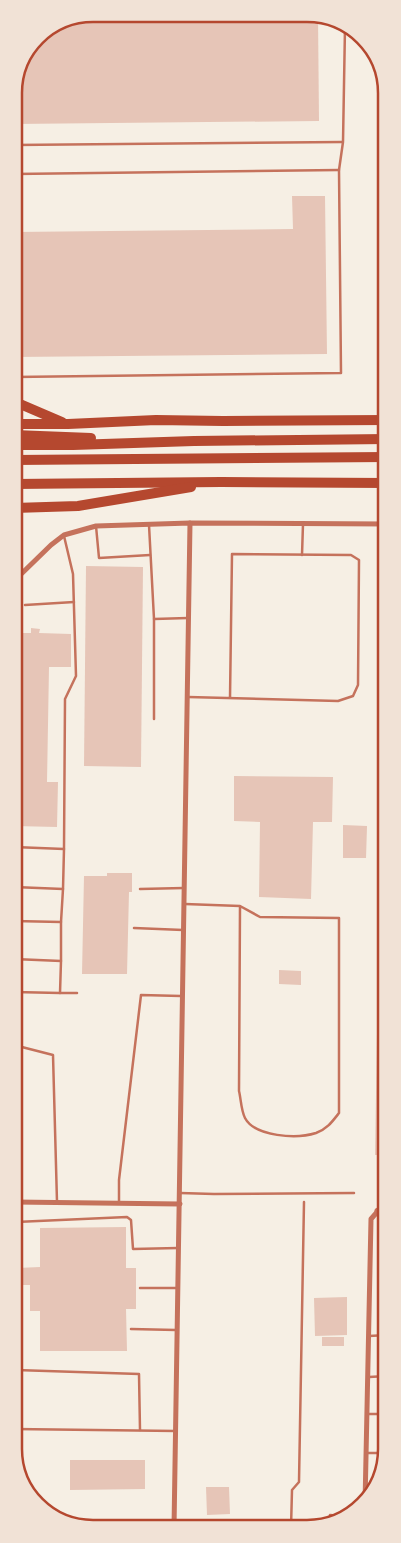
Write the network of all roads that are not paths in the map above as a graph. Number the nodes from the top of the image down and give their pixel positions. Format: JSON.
{"nodes":[{"id":1,"x":345,"y":33,"type":"edge"},
{"id":2,"x":343,"y":142,"type":"junction"},
{"id":3,"x":23,"y":145,"type":"edge"},
{"id":4,"x":340,"y":170,"type":"junction"},
{"id":5,"x":23,"y":174,"type":"edge"},
{"id":6,"x":23,"y":377,"type":"edge"},
{"id":7,"x":23,"y":405,"type":"edge"},
{"id":8,"x":378,"y":420,"type":"edge"},
{"id":9,"x":23,"y":424,"type":"edge"},
{"id":10,"x":68,"y":424,"type":"junction"},
{"id":11,"x":23,"y":435,"type":"edge"},
{"id":12,"x":378,"y":439,"type":"edge"},
{"id":13,"x":194,"y":441,"type":"junction"},
{"id":14,"x":23,"y":445,"type":"edge"},
{"id":15,"x":378,"y":458,"type":"edge"},
{"id":16,"x":23,"y":460,"type":"edge"},
{"id":17,"x":221,"y":482,"type":"junction"},
{"id":18,"x":378,"y":483,"type":"edge"},
{"id":19,"x":23,"y":484,"type":"edge"},
{"id":20,"x":23,"y":508,"type":"edge"},
{"id":21,"x":190,"y":523,"type":"junction"},
{"id":22,"x":149,"y":524,"type":"junction"},
{"id":23,"x":303,"y":524,"type":"junction"},
{"id":24,"x":378,"y":524,"type":"edge"},
{"id":25,"x":96,"y":526,"type":"junction"},
{"id":26,"x":64,"y":535,"type":"junction"},
{"id":27,"x":150,"y":554,"type":"junction"},
{"id":28,"x":302,"y":555,"type":"junction"},
{"id":29,"x":23,"y":573,"type":"edge"},
{"id":30,"x":74,"y":602,"type":"junction"},
{"id":31,"x":26,"y":605,"type":"dead end"},
{"id":32,"x":188,"y":618,"type":"junction"},
{"id":33,"x":154,"y":619,"type":"junction"},
{"id":34,"x":187,"y":697,"type":"junction"},
{"id":35,"x":230,"y":698,"type":"junction"},
{"id":36,"x":154,"y":719,"type":"dead end"},
{"id":37,"x":22,"y":847,"type":"edge"},
{"id":38,"x":64,"y":849,"type":"junction"},
{"id":39,"x":22,"y":887,"type":"edge"},
{"id":40,"x":63,"y":888,"type":"junction"},
{"id":41,"x":184,"y":888,"type":"junction"},
{"id":42,"x":140,"y":889,"type":"dead end"},
{"id":43,"x":184,"y":904,"type":"junction"},
{"id":44,"x":240,"y":906,"type":"junction"},
{"id":45,"x":22,"y":921,"type":"edge"},
{"id":46,"x":61,"y":922,"type":"junction"},
{"id":47,"x":134,"y":928,"type":"dead end"},
{"id":48,"x":183,"y":930,"type":"junction"},
{"id":49,"x":22,"y":959,"type":"edge"},
{"id":50,"x":61,"y":961,"type":"junction"},
{"id":51,"x":22,"y":992,"type":"edge"},
{"id":52,"x":60,"y":993,"type":"junction"},
{"id":53,"x":77,"y":993,"type":"dead end"},
{"id":54,"x":182,"y":996,"type":"junction"},
{"id":55,"x":22,"y":1047,"type":"edge"},
{"id":56,"x":180,"y":1193,"type":"junction"},
{"id":57,"x":354,"y":1193,"type":"dead end"},
{"id":58,"x":22,"y":1202,"type":"edge"},
{"id":59,"x":57,"y":1202,"type":"junction"},
{"id":60,"x":304,"y":1202,"type":"dead end"},
{"id":61,"x":119,"y":1203,"type":"junction"},
{"id":62,"x":180,"y":1204,"type":"junction"},
{"id":63,"x":378,"y":1210,"type":"edge"},
{"id":64,"x":22,"y":1222,"type":"edge"},
{"id":65,"x":178,"y":1248,"type":"junction"},
{"id":66,"x":140,"y":1288,"type":"dead end"},
{"id":67,"x":178,"y":1288,"type":"junction"},
{"id":68,"x":130,"y":1330,"type":"dead end"},
{"id":69,"x":177,"y":1330,"type":"junction"},
{"id":70,"x":369,"y":1336,"type":"junction"},
{"id":71,"x":378,"y":1336,"type":"edge"},
{"id":72,"x":22,"y":1370,"type":"edge"},
{"id":73,"x":368,"y":1376,"type":"junction"},
{"id":74,"x":378,"y":1376,"type":"edge"},
{"id":75,"x":367,"y":1414,"type":"junction"},
{"id":76,"x":378,"y":1414,"type":"edge"},
{"id":77,"x":22,"y":1429,"type":"edge"},
{"id":78,"x":140,"y":1430,"type":"junction"},
{"id":79,"x":176,"y":1431,"type":"junction"},
{"id":80,"x":366,"y":1453,"type":"junction"},
{"id":81,"x":378,"y":1453,"type":"edge"},
{"id":82,"x":365,"y":1490,"type":"edge"},
{"id":83,"x":174,"y":1520,"type":"edge"},
{"id":84,"x":291,"y":1520,"type":"edge"}],
"edges":[{"from":1,"to":2,"type":"lane"},
{"from":2,"to":3,"type":"lane"},
{"from":2,"to":4,"type":"lane"},
{"from":4,"to":5,"type":"lane"},
{"from":4,"to":6,"type":"lane"},
{"from":7,"to":10,"type":"highway"},
{"from":8,"to":10,"type":"highway"},
{"from":9,"to":10,"type":"highway"},
{"from":11,"to":13,"type":"highway"},
{"from":12,"to":13,"type":"highway"},
{"from":13,"to":14,"type":"highway"},
{"from":15,"to":16,"type":"highway"},
{"from":17,"to":18,"type":"highway"},
{"from":17,"to":19,"type":"highway"},
{"from":17,"to":20,"type":"highway"},
{"from":21,"to":22,"type":"street"},
{"from":21,"to":23,"type":"street"},
{"from":21,"to":32,"type":"street"},
{"from":22,"to":25,"type":"street"},
{"from":22,"to":27,"type":"lane"},
{"from":23,"to":24,"type":"street"},
{"from":23,"to":28,"type":"lane"},
{"from":25,"to":26,"type":"street"},
{"from":25,"to":27,"type":"lane"},
{"from":26,"to":29,"type":"street"},
{"from":26,"to":30,"type":"lane"},
{"from":27,"to":33,"type":"lane"},
{"from":28,"to":35,"type":"lane"},
{"from":28,"to":35,"type":"lane"},
{"from":30,"to":31,"type":"lane"},
{"from":30,"to":38,"type":"lane"},
{"from":32,"to":33,"type":"lane"},
{"from":32,"to":34,"type":"street"},
{"from":33,"to":36,"type":"lane"},
{"from":34,"to":35,"type":"lane"},
{"from":34,"to":41,"type":"street"},
{"from":37,"to":38,"type":"lane"},
{"from":38,"to":40,"type":"lane"},
{"from":39,"to":40,"type":"lane"},
{"from":40,"to":46,"type":"lane"},
{"from":41,"to":42,"type":"lane"},
{"from":41,"to":43,"type":"street"},
{"from":43,"to":44,"type":"lane"},
{"from":43,"to":48,"type":"street"},
{"from":44,"to":44,"type":"lane"},
{"from":45,"to":46,"type":"lane"},
{"from":46,"to":50,"type":"lane"},
{"from":47,"to":48,"type":"lane"},
{"from":48,"to":54,"type":"street"},
{"from":49,"to":50,"type":"lane"},
{"from":50,"to":52,"type":"lane"},
{"from":51,"to":52,"type":"lane"},
{"from":52,"to":53,"type":"lane"},
{"from":54,"to":56,"type":"street"},
{"from":54,"to":61,"type":"lane"},
{"from":55,"to":59,"type":"lane"},
{"from":56,"to":57,"type":"lane"},
{"from":56,"to":62,"type":"street"},
{"from":58,"to":59,"type":"street"},
{"from":59,"to":61,"type":"street"},
{"from":60,"to":84,"type":"lane"},
{"from":61,"to":62,"type":"street"},
{"from":62,"to":65,"type":"street"},
{"from":63,"to":70,"type":"street"},
{"from":64,"to":65,"type":"lane"},
{"from":65,"to":67,"type":"street"},
{"from":66,"to":67,"type":"lane"},
{"from":67,"to":69,"type":"street"},
{"from":68,"to":69,"type":"lane"},
{"from":69,"to":79,"type":"street"},
{"from":70,"to":71,"type":"lane"},
{"from":70,"to":73,"type":"street"},
{"from":72,"to":78,"type":"lane"},
{"from":73,"to":74,"type":"lane"},
{"from":73,"to":75,"type":"street"},
{"from":75,"to":76,"type":"lane"},
{"from":75,"to":80,"type":"street"},
{"from":77,"to":78,"type":"lane"},
{"from":78,"to":79,"type":"lane"},
{"from":79,"to":83,"type":"street"},
{"from":80,"to":81,"type":"lane"},
{"from":80,"to":82,"type":"street"}]}
